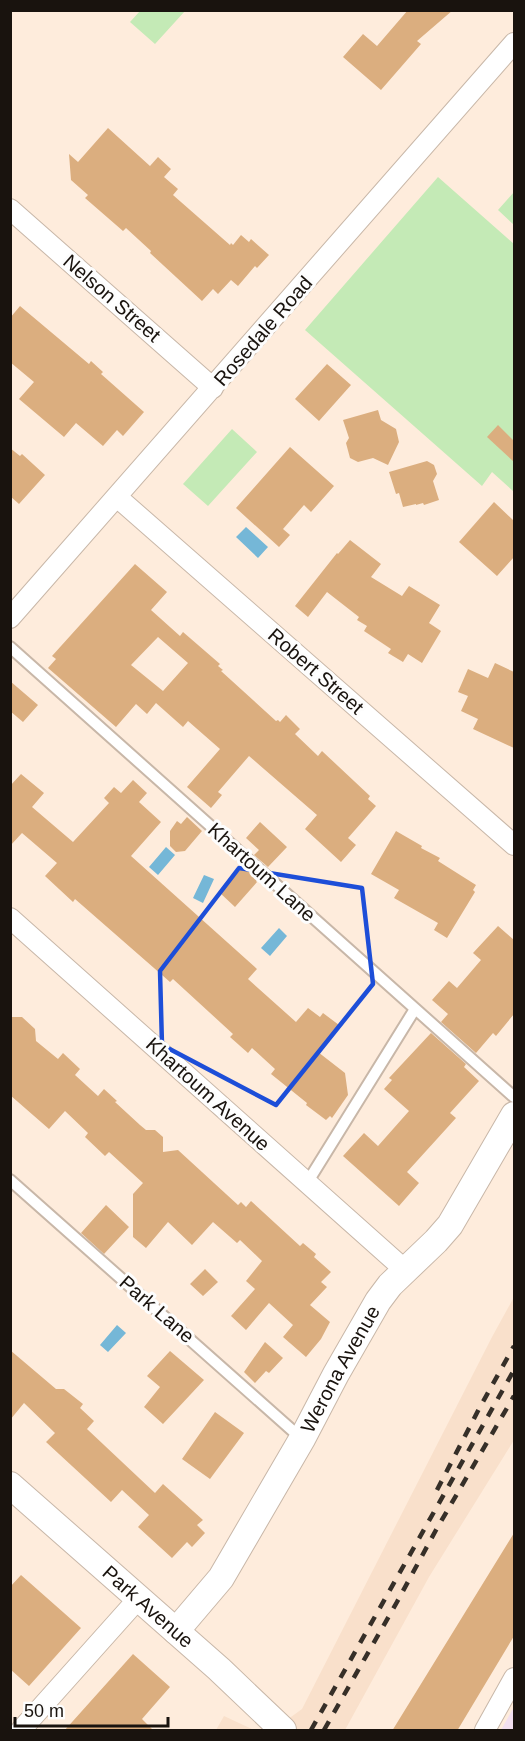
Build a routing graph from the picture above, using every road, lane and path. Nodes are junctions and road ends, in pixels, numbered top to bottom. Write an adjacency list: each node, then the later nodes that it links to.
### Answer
1 (514, 44): 3 (street, Rosedale Road)
2 (10, 209): 3 (street, Nelson Street)
3 (213, 388): 4 (street, Rosedale Road)
4 (117, 497): 5 (street, Rosedale Road); 7 (street, Robert Street)
5 (10, 618)
6 (10, 647): 9 (lane, Khartoum Lane)
7 (514, 844)
8 (10, 918): 13 (street, Khartoum Avenue)
9 (415, 1009): 10 (lane, Khartoum Lane); 13 (lane)
10 (514, 1097)
11 (514, 1115): 14 (street, Werona Avenue)
12 (10, 1180): 15 (lane, Park Lane)
13 (307, 1183): 14 (street, Khartoum Avenue)
14 (405, 1270): 15 (street, Werona Avenue)
15 (302, 1439): 18 (street, Werona Avenue)
16 (10, 1485): 17 (street, Park Avenue)
17 (138, 1599): 18 (street, Park Avenue); 21 (street)
18 (176, 1631): 20 (street, Park Avenue)
19 (514, 1678): 22 (street)
20 (276, 1724)
21 (21, 1731)
22 (485, 1731)

